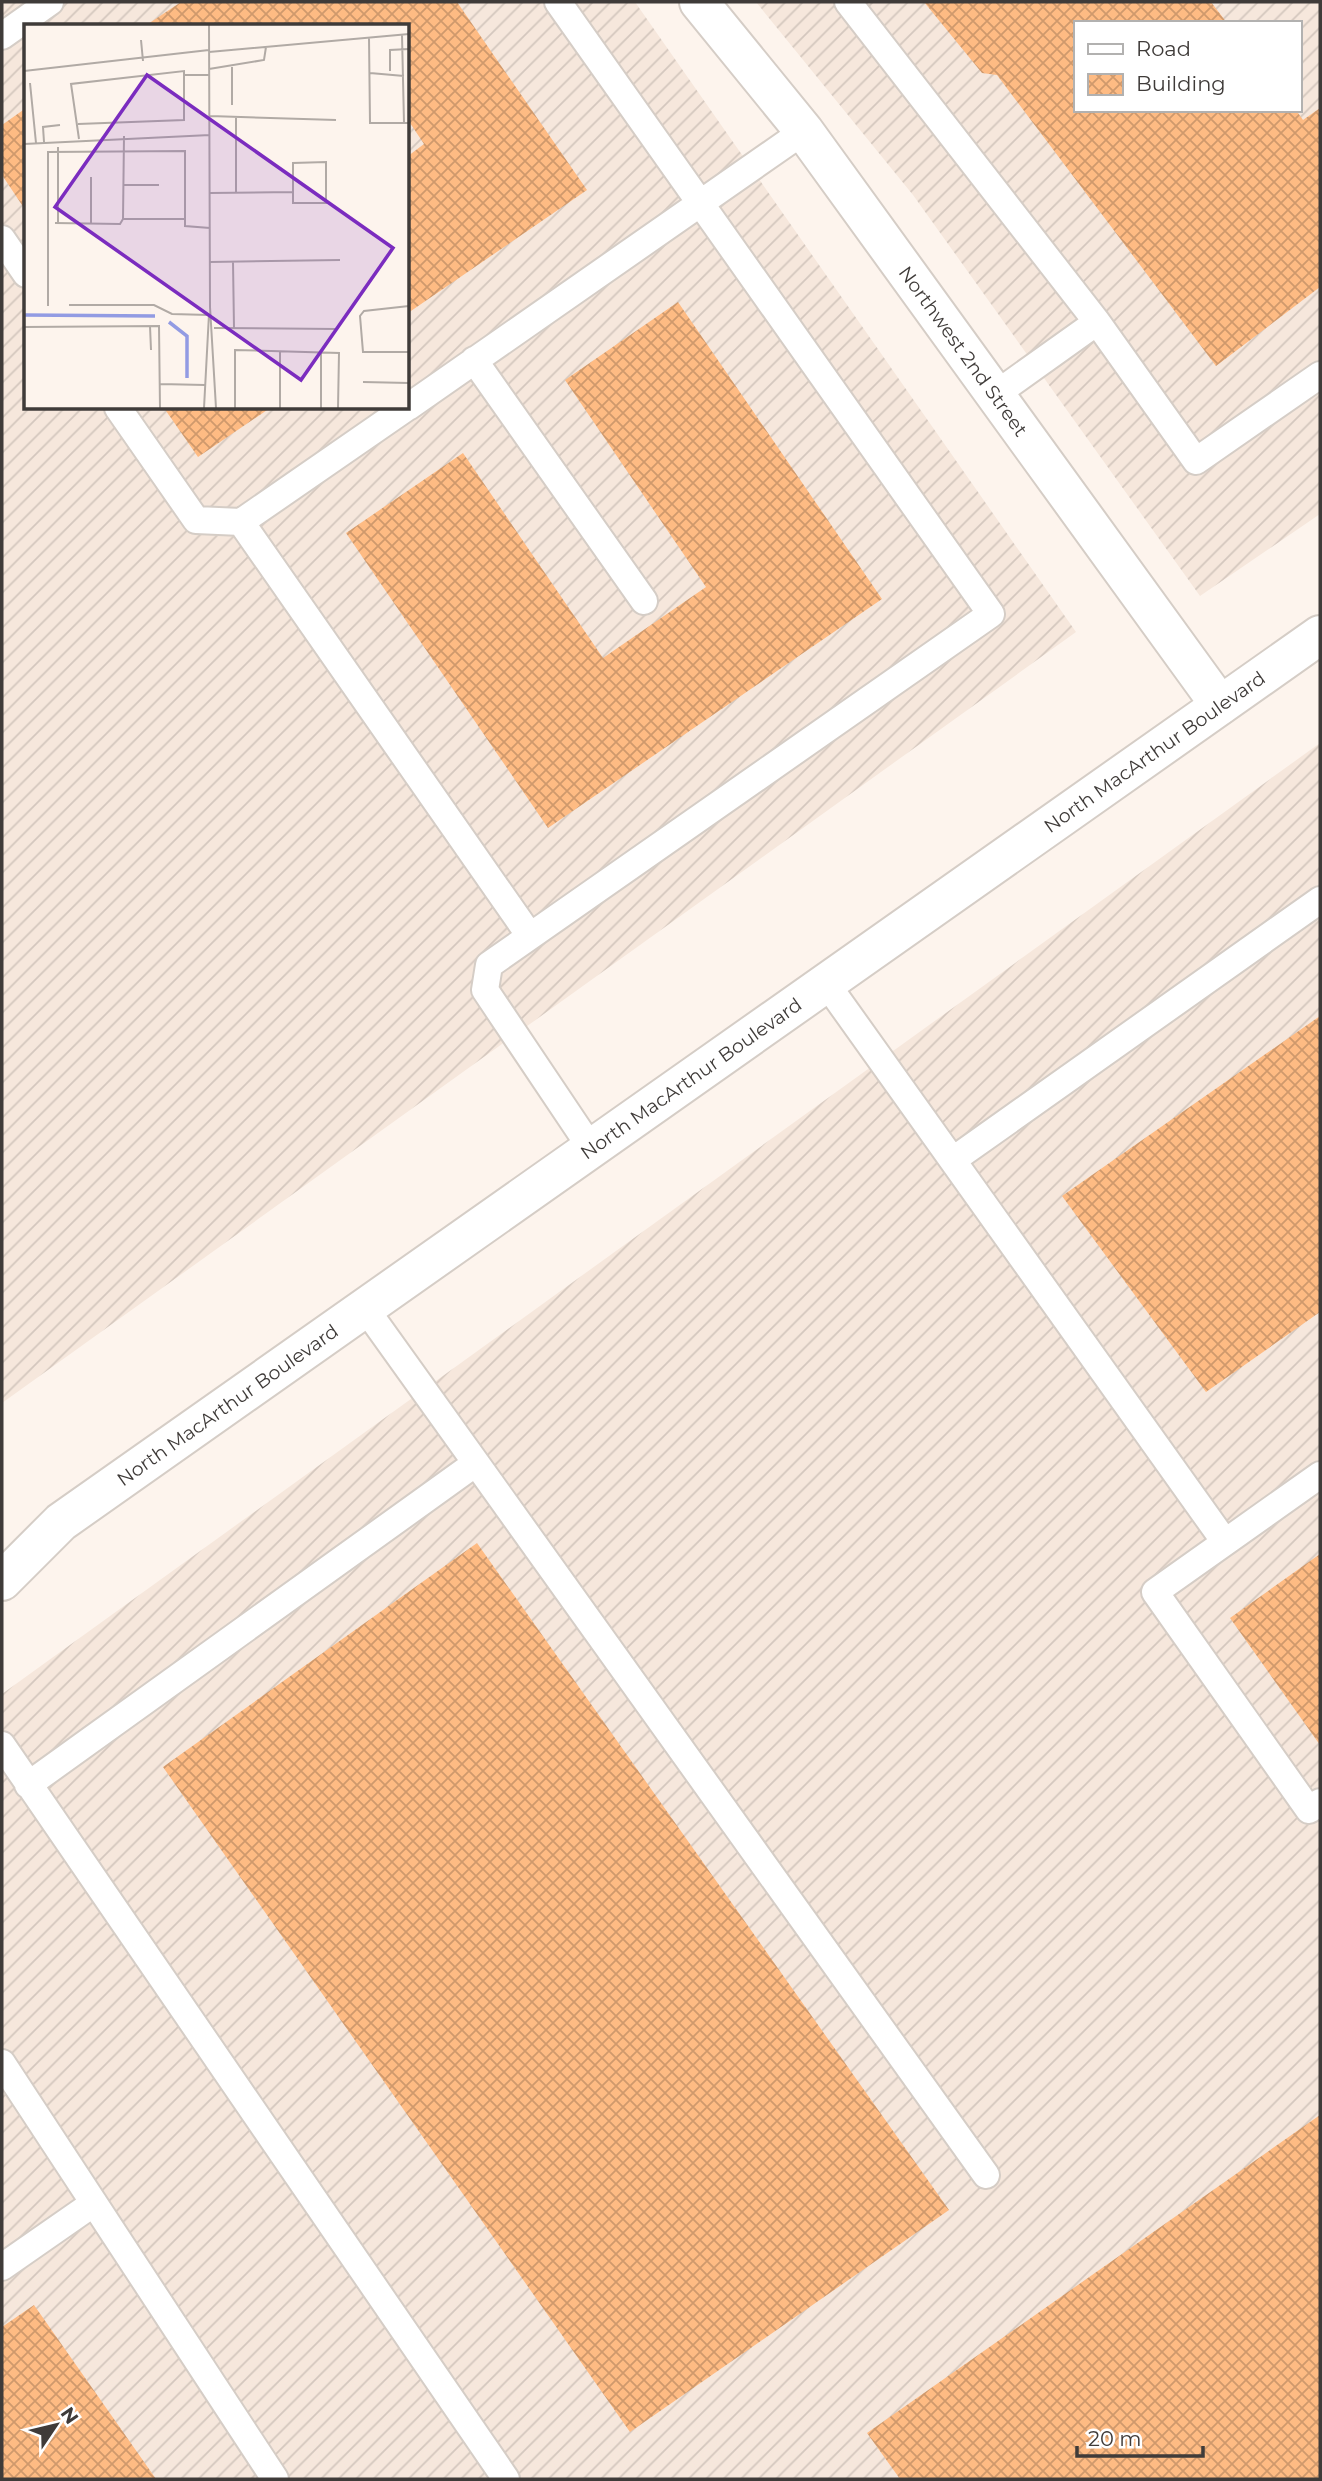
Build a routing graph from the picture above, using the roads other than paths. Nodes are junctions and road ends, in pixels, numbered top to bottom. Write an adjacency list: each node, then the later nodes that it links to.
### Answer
1 (50, 2): 5 (lane)
2 (558, 2): 7 (lane)
3 (699, 2): 6 (main road, Northwest 2nd Street)
4 (848, 2): 10 (lane)
5 (2, 36)
6 (804, 131): 7 (lane); 13 (main road, Northwest 2nd Street)
7 (700, 204): 11 (lane); 22 (lane)
8 (2, 239): 9 (lane)
9 (24, 271)
10 (1097, 322): 12 (lane); 13 (lane)
11 (474, 360): 14 (lane); 18 (lane)
12 (1320, 375)
13 (996, 394): 20 (main road, Northwest 2nd Street)
14 (410, 405)
15 (119, 410): 17 (lane)
16 (403, 410): 17 (lane)
17 (241, 522): 22 (lane)
18 (644, 601)
19 (1320, 635): 20 (main road, North MacArthur Boulevard)
20 (1220, 705): 23 (main road, North MacArthur Boulevard)
21 (1320, 900): 25 (lane)
22 (530, 936): 24 (lane)
23 (826, 983): 24 (main road, North MacArthur Boulevard); 25 (lane)
24 (592, 1149): 26 (main road, North MacArthur Boulevard)
25 (953, 1160): 30 (lane)
26 (365, 1308): 27 (lane); 29 (main road, North MacArthur Boulevard)
27 (476, 1463): 34 (lane); 37 (lane)
28 (1320, 1475): 30 (lane)
29 (61, 1522): 31 (main road); 32 (main road)
30 (1226, 1542): 35 (lane)
31 (2, 1547)
32 (2, 1581)
33 (2, 1745): 34 (lane)
34 (28, 1785): 41 (lane)
35 (1320, 1802)
36 (2, 2063): 38 (lane)
37 (986, 2175)
38 (94, 2203): 39 (lane); 40 (lane)
39 (2, 2267)
40 (275, 2479)
41 (506, 2479)

